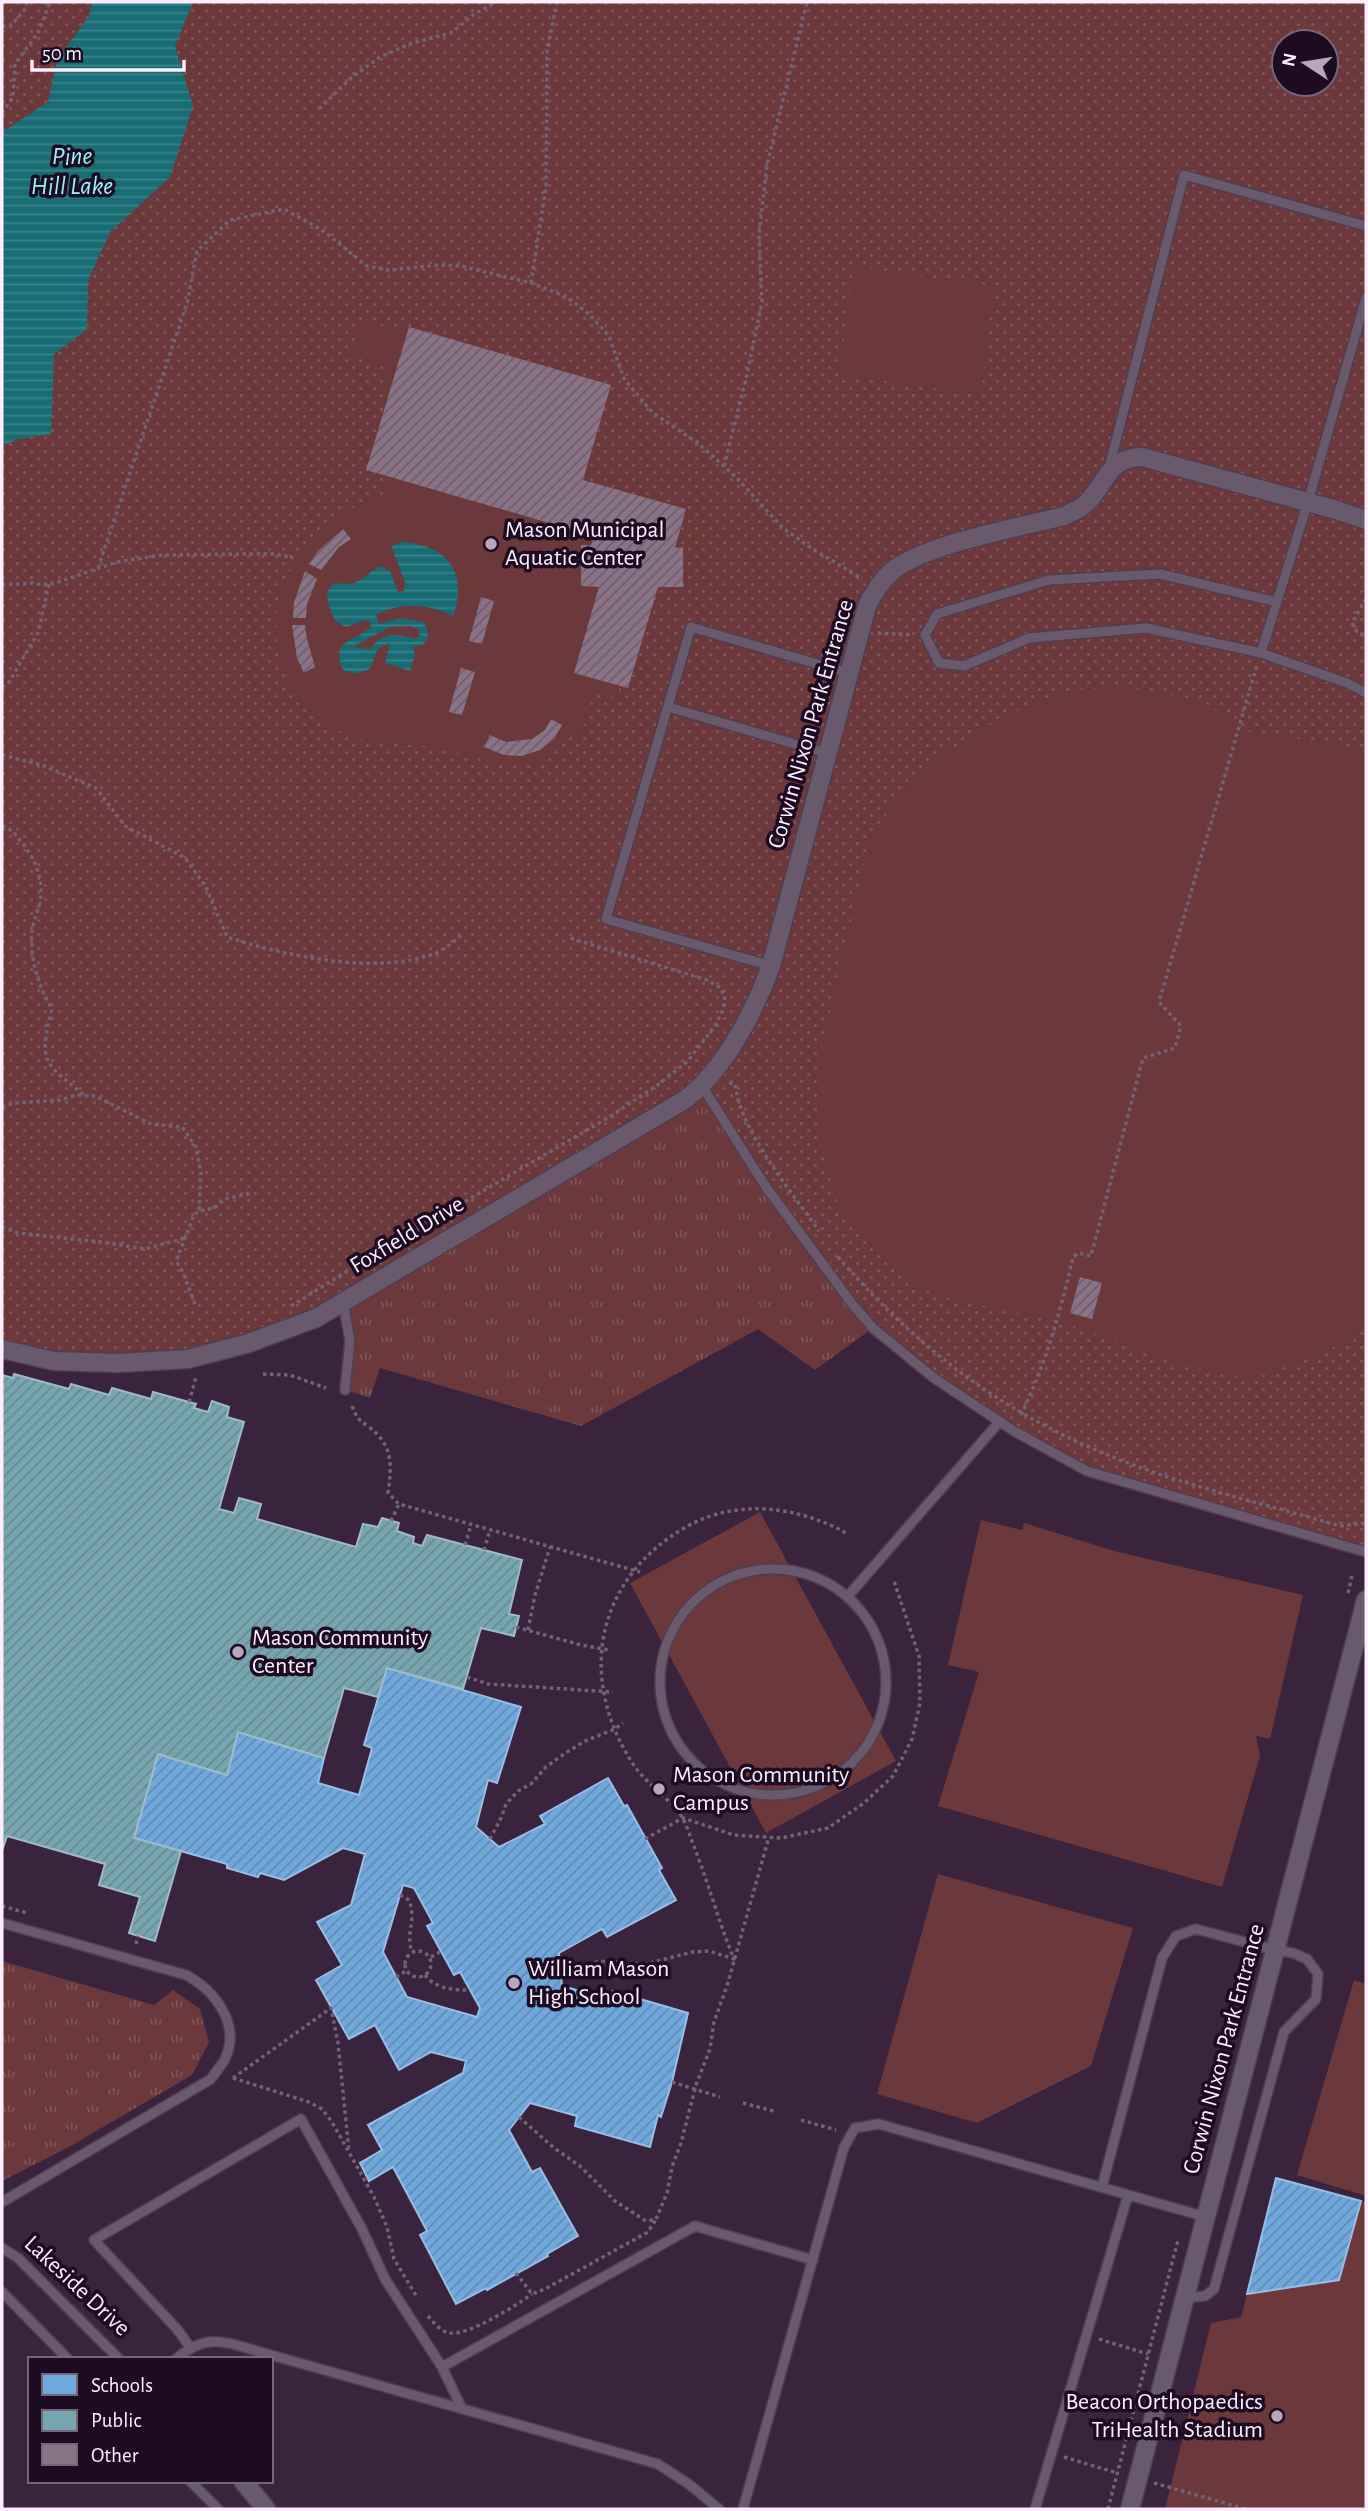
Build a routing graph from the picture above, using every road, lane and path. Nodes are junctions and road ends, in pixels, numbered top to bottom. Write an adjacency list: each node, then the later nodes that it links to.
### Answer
1 (27, 2): 6 (path)
2 (50, 2): 8 (path)
3 (496, 2): 7 (path)
4 (558, 2): 10 (path)
5 (807, 2): 12 (path)
6 (2, 26)
7 (319, 110)
8 (2, 113)
9 (1366, 226): 13 (lane)
10 (531, 283): 12 (path); 17 (path)
11 (1366, 298): 14 (lane)
12 (724, 466): 20 (path)
13 (1108, 473): 14 (street, Corwin Nixon Park Entrance); 20 (street, Corwin Nixon Park Entrance)
14 (1308, 502): 15 (street, Corwin Nixon Park Entrance); 22 (lane)
15 (1366, 520)
16 (293, 558): 17 (path)
17 (98, 568): 18 (path)
18 (50, 584): 19 (path); 28 (path)
19 (2, 585)
20 (877, 588): 23 (street, Corwin Nixon Park Entrance)
21 (1366, 599): 25 (path)
22 (1277, 602): 24 (lane); 26 (lane)
23 (859, 632): 24 (path); 27 (street, Corwin Nixon Park Entrance)
24 (925, 635): 26 (lane)
25 (1366, 637)
26 (1261, 653): 29 (lane); 58 (path)
27 (848, 673): 30 (lane); 31 (street, Corwin Nixon Park Entrance)
28 (2, 687)
29 (1366, 693)
30 (668, 707): 31 (lane); 36 (lane)
31 (826, 753): 36 (street, Corwin Nixon Park Entrance)
32 (2, 755): 34 (path)
33 (2, 826): 40 (path)
34 (463, 934)
35 (570, 938): 50 (path)
36 (771, 967): 37 (street, Corwin Nixon Park Entrance)
37 (762, 991): 39 (street, Foxfield Drive)
38 (728, 1083): 46 (path)
39 (702, 1086): 48 (street, Foxfield Drive); 60 (lane)
40 (84, 1095): 41 (path); 43 (path)
41 (2, 1107)
42 (252, 1193): 43 (path)
43 (199, 1211): 45 (path)
44 (2, 1227): 45 (path)
45 (186, 1238): 49 (path)
46 (824, 1239)
47 (830, 1248): 58 (path)
48 (343, 1301): 51 (street, Foxfield Drive); 55 (lane)
49 (195, 1304)
50 (289, 1307)
51 (2, 1349)
52 (197, 1374): 56 (path)
53 (262, 1374): 54 (path)
54 (326, 1388)
55 (345, 1390)
56 (189, 1402)
57 (352, 1406): 61 (path)
58 (1022, 1413): 59 (path); 63 (path)
59 (1018, 1420)
60 (1000, 1421): 71 (lane); 75 (lane)
61 (399, 1504): 62 (path); 64 (path)
62 (391, 1521)
63 (1366, 1522): 66 (path)
64 (471, 1525): 65 (path); 68 (path)
65 (490, 1530): 69 (path); 70 (path)
66 (1364, 1531)
67 (848, 1534): 72 (path)
68 (465, 1545)
69 (550, 1547): 72 (path); 78 (path)
70 (484, 1550)
71 (1366, 1552)
72 (632, 1570): 73 (path); 79 (path)
73 (640, 1572)
74 (894, 1581): 87 (path)
75 (848, 1596): 75 (lane)
76 (1366, 1600): 94 (street, Corwin Nixon Park Entrance)
77 (516, 1628): 78 (path)
78 (528, 1630): 79 (path)
79 (602, 1650): 80 (path); 82 (path)
80 (609, 1650)
81 (467, 1677): 82 (path)
82 (603, 1690): 83 (path); 85 (path)
83 (613, 1692)
84 (623, 1723): 85 (path)
85 (615, 1729): 86 (path); 88 (path)
86 (683, 1818): 87 (path); 89 (path); 98 (path)
87 (769, 1837): 98 (path)
88 (490, 1839)
89 (645, 1839)
90 (400, 1895): 96 (path)
91 (2, 1923): 116 (lane)
92 (138, 1936): 93 (path)
93 (136, 1944)
94 (1275, 1950): 114 (lane); 117 (street, Corwin Nixon Park Entrance); 126 (lane)
95 (441, 1951): 97 (path)
96 (412, 1952): 97 (path); 100 (path)
97 (430, 1958): 101 (path)
98 (734, 1959): 99 (path); 106 (path)
99 (561, 1970)
100 (407, 1971): 101 (path); 102 (path)
101 (425, 1975): 103 (path)
102 (396, 1977)
103 (470, 1990)
104 (233, 2078): 113 (path)
105 (672, 2082): 106 (path)
106 (695, 2090): 107 (path); 118 (path)
107 (720, 2097)
108 (743, 2103): 109 (path)
109 (777, 2112)
110 (519, 2117): 118 (path)
111 (801, 2120): 112 (path)
112 (836, 2130)
113 (350, 2157)
114 (1102, 2187): 115 (lane); 121 (lane)
115 (1128, 2195): 117 (lane); 129 (lane)
116 (2, 2202)
117 (1206, 2217): 126 (street, Corwin Nixon Park Entrance)
118 (656, 2219): 124 (path)
119 (1181, 2232): 131 (path)
120 (2, 2248): 133 (lane, Lakeside Drive)
121 (813, 2260): 135 (lane); 146 (lane)
122 (516, 2273): 124 (path)
123 (2, 2292): 132 (lane)
124 (532, 2294): 128 (path)
125 (416, 2295): 127 (path)
126 (1185, 2298): 149 (street, Corwin Nixon Park Entrance)
127 (421, 2305)
128 (428, 2316)
129 (1087, 2336): 131 (path); 137 (lane)
130 (190, 2347): 134 (lane); 135 (lane); 136 (lane)
131 (1148, 2354): 138 (path)
132 (66, 2357)
133 (117, 2357)
134 (178, 2357)
135 (442, 2367): 136 (lane)
136 (461, 2409): 145 (lane)
137 (1052, 2454): 138 (path); 147 (lane)
138 (1117, 2473): 139 (path); 148 (path)
139 (1125, 2475)
140 (1149, 2482): 150 (path)
141 (192, 2483): 143 (lane)
142 (245, 2483): 144 (street)
143 (218, 2509)
144 (266, 2509)
145 (719, 2509)
146 (743, 2509)
147 (1035, 2509)
148 (1108, 2509)
149 (1130, 2509)
150 (1245, 2509)

